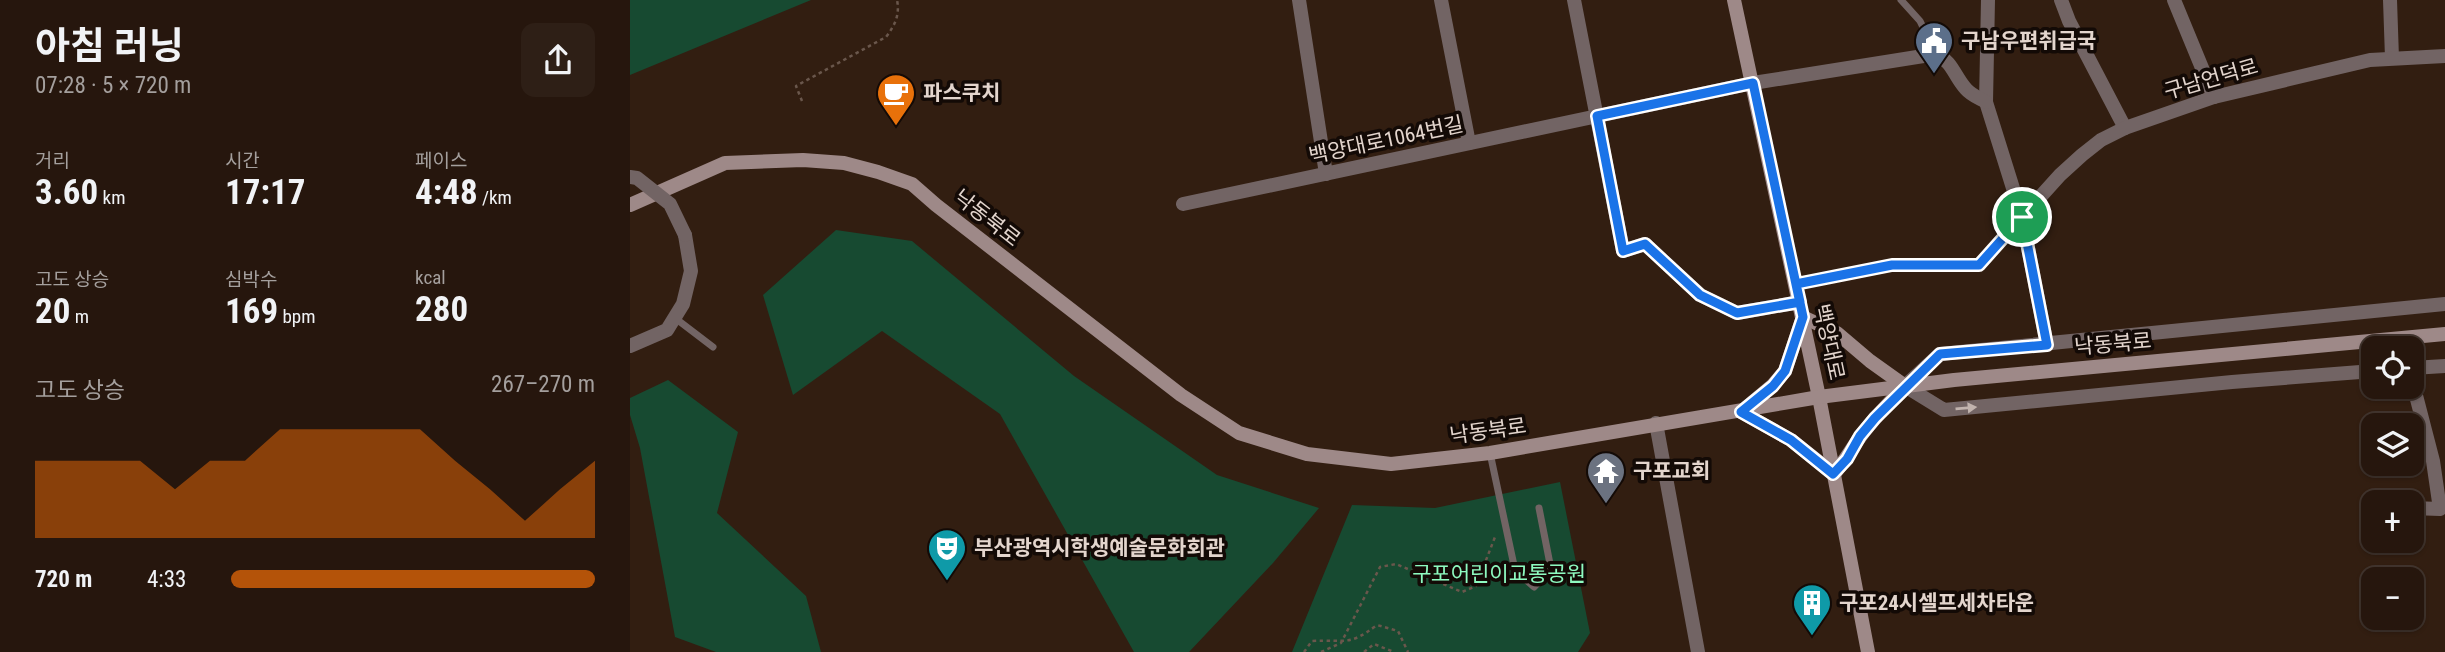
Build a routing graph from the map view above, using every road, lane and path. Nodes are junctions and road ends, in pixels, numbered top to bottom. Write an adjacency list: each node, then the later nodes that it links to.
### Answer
1 (897, 0): 16 (path)
2 (1299, 0): 21 (street)
3 (1441, 0): 20 (street)
4 (1574, 0): 18 (street)
5 (1734, 0): 14 (main road, 백양대로)
6 (1901, 0): 11 (lane)
7 (1988, 0): 17 (street)
8 (2061, 0): 19 (street)
9 (2174, 0): 15 (street)
10 (2390, 0): 13 (street)
11 (1936, 54): 14 (street, 백양대로1064번길); 17 (street)
12 (2445, 56): 13 (street, 구남언덕로)
13 (2392, 58): 15 (street, 구남언덕로)
14 (1753, 83): 18 (street, 백양대로1064번길); 26 (main road, 백양대로)
15 (2214, 97): 19 (street, 구남언덕로)
16 (802, 101)
17 (1986, 102): 25 (street)
18 (1597, 116): 20 (street, 백양대로1064번길); 28 (street)
19 (2124, 128): 25 (street, 구남언덕로)
20 (1469, 143): 21 (street, 백양대로1064번길)
21 (1326, 174): 23 (street, 백양대로1064번길)
22 (630, 177): 29 (street, bridge)
23 (1183, 204)
24 (630, 205): 42 (main road, 낙동북로)
25 (2022, 217): 26 (lane); 31 (street)
26 (1796, 284): 28 (main road, 백양대로)
27 (2445, 304): 31 (street)
28 (1801, 309): 37 (main road); 38 (main road, 백양대로); 40 (main road)
29 (675, 318): 32 (street); 33 (lane)
30 (2445, 334): 37 (main road, 낙동북로)
31 (2047, 345): 37 (street)
32 (630, 346)
33 (713, 347)
34 (2445, 366): 35 (street)
35 (2424, 367)
36 (2361, 372): 37 (street, one-way to 36)
37 (1905, 386): 38 (main road, 낙동북로); 43 (main road)
38 (1819, 397): 40 (main road, 낙동북로); 43 (main road, 백양대로)
39 (2417, 399): 46 (street)
40 (1741, 412): 41 (main road, 낙동북로); 43 (main road)
41 (1657, 424): 42 (main road, 낙동북로); 54 (street)
42 (1490, 453): 47 (lane)
43 (1833, 474): 55 (main road, 백양대로)
44 (1539, 508): 47 (lane)
45 (2424, 508): 46 (street)
46 (2442, 509)
47 (1504, 514): 48 (path)
48 (1341, 643): 49 (path); 50 (path); 53 (path)
49 (1304, 652)
50 (1321, 652)
51 (1364, 652): 52 (path)
52 (1394, 652)
53 (1408, 652)
54 (1698, 652)
55 (1868, 652)

